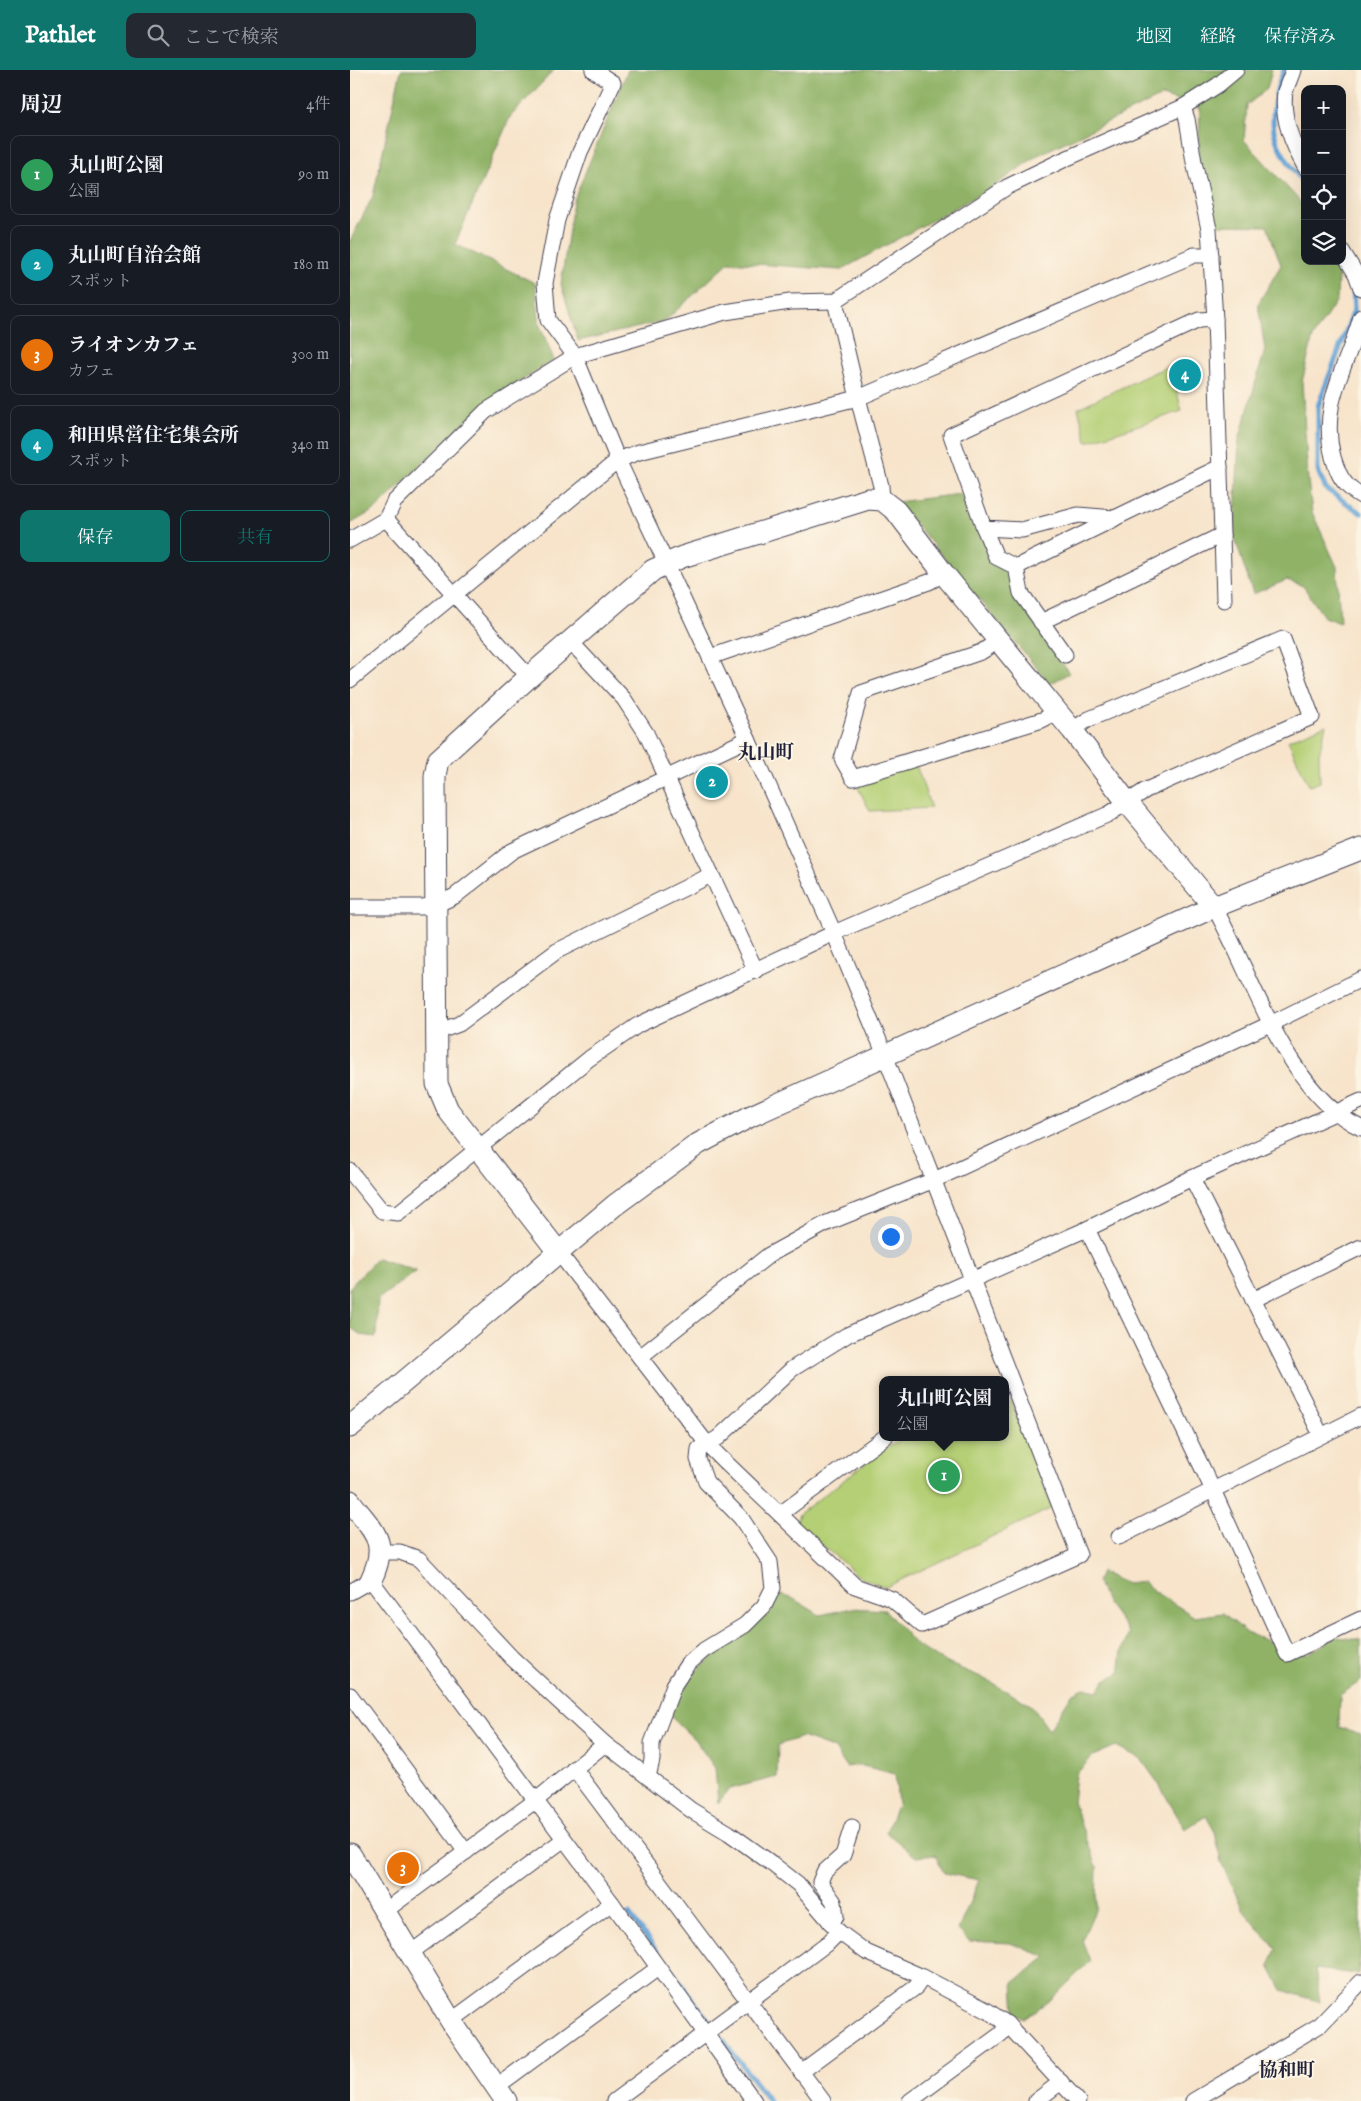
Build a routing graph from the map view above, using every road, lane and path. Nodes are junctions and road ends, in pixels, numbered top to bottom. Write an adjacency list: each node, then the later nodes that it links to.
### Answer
1 (594, 70): 12 (street)
2 (1236, 70): 4 (street)
3 (1293, 70): 5 (street)
4 (1184, 107): 6 (street); 9 (street)
5 (1301, 159)
6 (1211, 255): 11 (street); 13 (street)
7 (1346, 258): 8 (street)
8 (1361, 288)
9 (835, 301): 12 (street); 13 (street)
10 (1361, 318): 16 (street)
11 (1215, 319): 15 (street); 20 (street)
12 (575, 356): 14 (street); 19 (street)
13 (858, 398): 14 (street); 17 (street)
14 (618, 460): 23 (street); 26 (street)
15 (1220, 467): 18 (street); 21 (street)
16 (1361, 496)
17 (882, 500): 23 (street); 25 (street)
18 (1115, 518): 20 (street); 24 (street)
19 (386, 519): 22 (street); 26 (street)
20 (984, 528): 24 (street)
21 (1222, 536): 27 (street); 28 (street)
22 (350, 540)
23 (667, 564): 30 (street); 32 (street)
24 (1016, 568): 28 (street)
25 (944, 574): 29 (street); 32 (street)
26 (454, 593): 33 (street); 34 (street)
27 (1224, 600)
28 (1041, 622): 31 (street)
29 (1000, 640): 35 (street); 35 (street)
30 (571, 642): 33 (street); 38 (street)
31 (1065, 655)
32 (710, 657): 37 (street)
33 (529, 677): 42 (street)
34 (350, 680)
35 (1057, 712): 36 (street)
36 (1072, 730): 39 (street); 39 (street)
37 (748, 738): 38 (street); 45 (street)
38 (666, 776): 41 (street); 42 (street)
39 (1127, 802): 44 (street); 45 (street)
40 (1361, 849): 44 (street)
41 (711, 875): 46 (street); 49 (street)
42 (436, 905): 43 (street); 49 (street)
43 (350, 907)
44 (1214, 907): 48 (street); 50 (street)
45 (834, 933): 46 (street); 50 (street)
46 (756, 971): 54 (street)
47 (1361, 979): 48 (street)
48 (1270, 1024): 52 (street); 57 (street)
49 (437, 1032): 54 (street)
50 (885, 1055): 57 (street); 60 (street)
51 (1361, 1101): 52 (street)
52 (1336, 1113): 53 (street); 56 (street)
53 (1361, 1128)
54 (477, 1149): 55 (street); 60 (street)
55 (350, 1171)
56 (1192, 1178): 58 (street); 62 (street)
57 (934, 1180): 61 (street); 63 (street)
58 (1087, 1229): 61 (street); 71 (street)
59 (1359, 1252): 62 (street)
60 (559, 1254): 63 (street); 67 (street)
61 (971, 1280): 64 (street); 70 (street)
62 (1253, 1300): 68 (street)
63 (640, 1357): 70 (street)
64 (1005, 1376)
65 (1009, 1386): 73 (street)
66 (1361, 1416): 68 (street)
67 (350, 1427)
68 (1321, 1435): 71 (street)
69 (880, 1441): 73 (street)
70 (708, 1444): 73 (street); 82 (street)
71 (1213, 1490): 74 (street); 78 (street)
72 (350, 1501): 75 (street)
73 (780, 1514)
74 (1119, 1537)
75 (381, 1552): 76 (street); 80 (street)
76 (371, 1580): 77 (street); 83 (street)
77 (350, 1592)
78 (1361, 1619)
79 (350, 1695): 86 (street)
80 (605, 1744): 81 (street); 82 (street)
81 (574, 1768): 83 (street); 95 (street)
82 (648, 1777): 90 (street)
83 (535, 1801): 85 (street); 86 (street)
84 (852, 1827): 90 (street)
85 (563, 1840): 88 (street); 91 (street)
86 (466, 1852): 89 (street)
87 (350, 1854): 89 (street)
88 (612, 1904): 92 (street); 96 (street)
89 (385, 1912): 91 (street)
90 (835, 1927): 93 (street); 95 (street)
91 (409, 1954): 96 (street)
92 (658, 1968): 98 (street); 101 (street)
93 (922, 1977): 97 (street); 99 (street)
94 (1361, 1982): 108 (street)
95 (748, 2002): 98 (street); 99 (street)
96 (451, 2021): 101 (street)
97 (1007, 2024): 100 (street); 105 (street)
98 (705, 2032): 102 (street); 103 (street)
99 (801, 2072): 104 (street)
100 (1061, 2082): 106 (street); 107 (street)
101 (501, 2094)
102 (614, 2101)
103 (754, 2101)
104 (823, 2101)
105 (910, 2101)
106 (1036, 2101)
107 (1078, 2101)
108 (1193, 2101)

